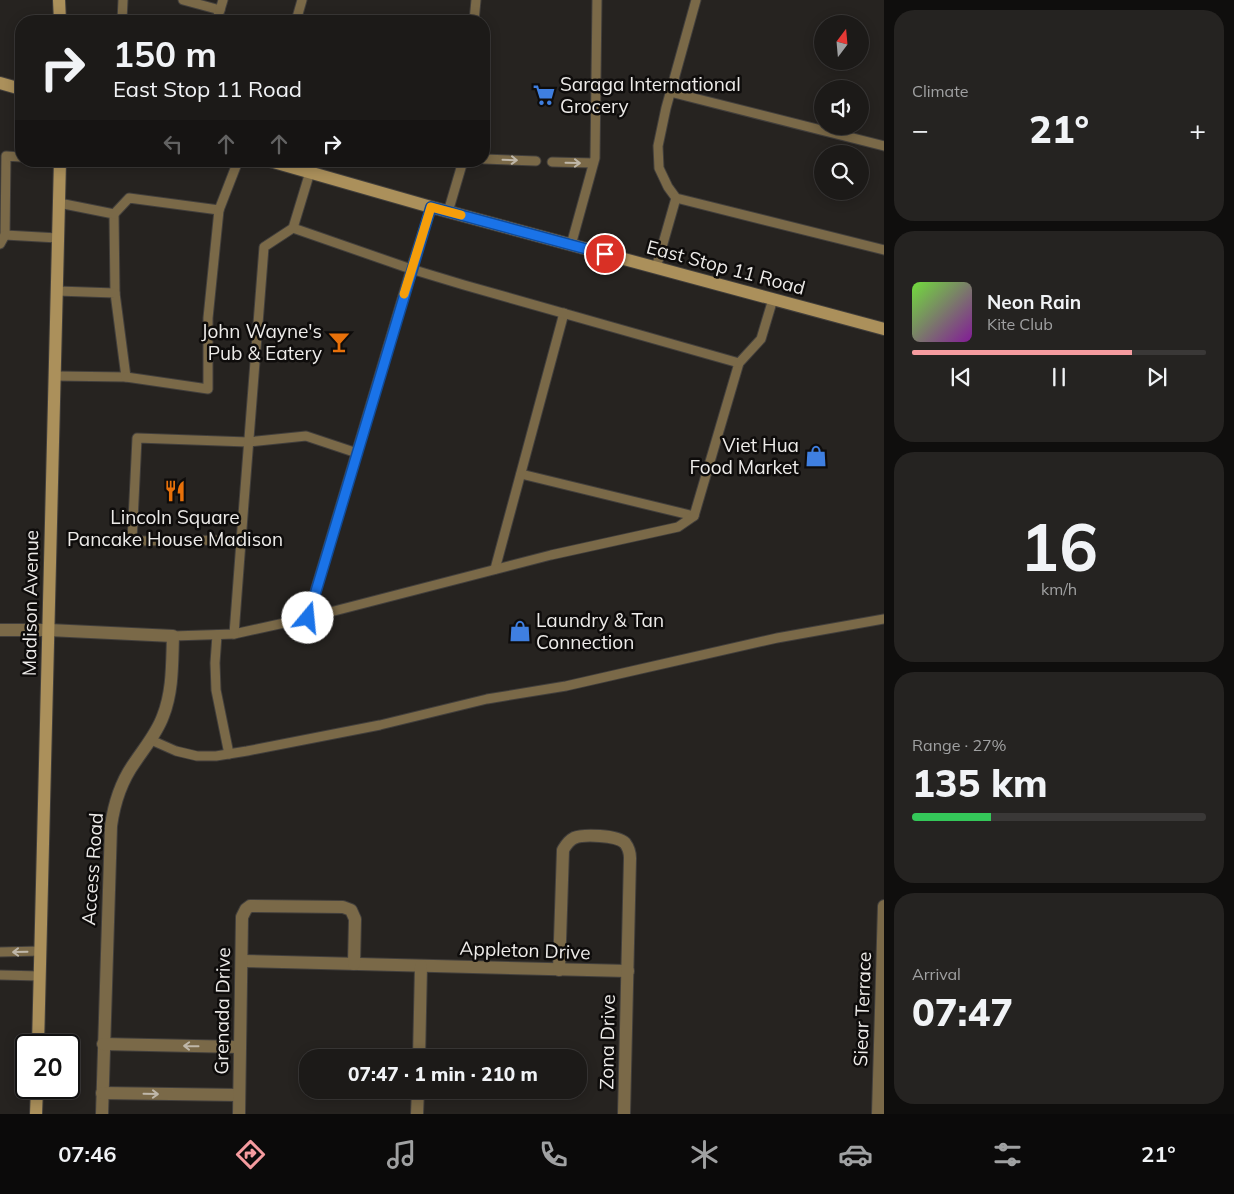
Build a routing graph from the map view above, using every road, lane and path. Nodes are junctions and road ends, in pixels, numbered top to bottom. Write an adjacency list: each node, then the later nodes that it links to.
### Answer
1 (59, 0): 10 (main road)
2 (123, 0): 11 (lane)
3 (184, 0): 9 (lane)
4 (223, 0): 9 (lane)
5 (302, 0): 13 (lane)
6 (476, 0): 14 (lane)
7 (597, 0): 23 (lane)
8 (696, 0): 17 (lane)
9 (220, 10): 12 (lane)
10 (60, 15)
11 (122, 15)
12 (218, 15)
13 (298, 15)
14 (475, 15)
15 (0, 83): 16 (main road)
16 (15, 87)
17 (670, 92): 18 (lane); 29 (lane)
18 (884, 146)
19 (3, 154): 36 (lane)
20 (490, 159): 21 (lane, one-way to 21)
21 (536, 161)
22 (552, 162): 23 (lane, one-way to 23)
23 (593, 163): 39 (lane)
24 (60, 167): 30 (main road, Madison Avenue)
25 (236, 167): 32 (lane)
26 (292, 167): 28 (main road, East Stop 11 Road)
27 (461, 167): 33 (lane)
28 (310, 172): 31 (main road, East Stop 11 Road); 35 (lane)
29 (676, 198): 40 (lane); 41 (lane)
30 (59, 203): 34 (lane); 37 (main road, Madison Avenue)
31 (431, 207): 33 (main road, East Stop 11 Road); 42 (lane)
32 (219, 210): 34 (lane); 50 (lane)
33 (448, 212): 39 (main road, East Stop 11 Road)
34 (114, 214): 44 (lane)
35 (293, 228): 42 (lane); 51 (lane)
36 (5, 235): 37 (lane); 38 (lane)
37 (58, 238): 43 (main road, Madison Avenue)
38 (0, 244)
39 (571, 245): 41 (main road, East Stop 11 Road)
40 (884, 250)
41 (656, 268): 45 (main road, East Stop 11 Road)
42 (412, 269): 46 (lane); 52 (lane)
43 (57, 291): 44 (lane); 49 (main road, Madison Avenue)
44 (115, 293): 50 (lane)
45 (773, 299): 47 (main road, East Stop 11 Road); 48 (lane)
46 (564, 313): 48 (lane); 53 (lane)
47 (884, 329)
48 (739, 363): 54 (lane)
49 (55, 376): 50 (lane); 60 (main road, Madison Avenue)
50 (126, 377)
51 (248, 442): 52 (lane); 55 (lane); 55 (lane)
52 (357, 452): 57 (lane)
53 (520, 474): 54 (lane); 56 (lane)
54 (694, 516): 56 (lane)
55 (241, 540): 61 (lane)
56 (495, 570): 57 (lane)
57 (308, 618): 61 (lane)
58 (884, 619): 65 (lane)
59 (0, 630): 60 (street)
60 (49, 630): 63 (street); 67 (main road, Madison Avenue)
61 (234, 634): 62 (lane)
62 (217, 635): 63 (lane); 65 (lane)
63 (173, 636): 64 (street, Access Road)
64 (151, 740): 65 (lane); 77 (street, Access Road)
65 (229, 754)
66 (884, 906): 89 (street, Siear Terrace)
67 (40, 951): 68 (lane, one-way to 68); 75 (main road, Madison Avenue)
68 (0, 952)
69 (242, 961): 70 (street, Appleton Drive); 70 (street, Grenada Drive); 78 (street, Grenada Drive)
70 (354, 964): 71 (street, Appleton Drive)
71 (421, 966): 72 (street, Appleton Drive); 79 (street)
72 (560, 970): 73 (street, Appleton Drive); 73 (street, Zona Drive)
73 (628, 971): 88 (street, Zona Drive)
74 (0, 974): 75 (lane)
75 (40, 976): 76 (main road, Madison Avenue)
76 (38, 1034)
77 (103, 1044): 78 (street, one-way to 77); 80 (street, Access Road)
78 (240, 1047): 81 (street, Grenada Drive)
79 (419, 1049)
80 (102, 1093): 81 (street, one-way to 81); 85 (street, Access Road)
81 (239, 1095): 86 (street, Grenada Drive)
82 (37, 1099): 84 (main road)
83 (418, 1099): 87 (street)
84 (36, 1114)
85 (102, 1114)
86 (239, 1114)
87 (417, 1114)
88 (624, 1114)
89 (878, 1114)

